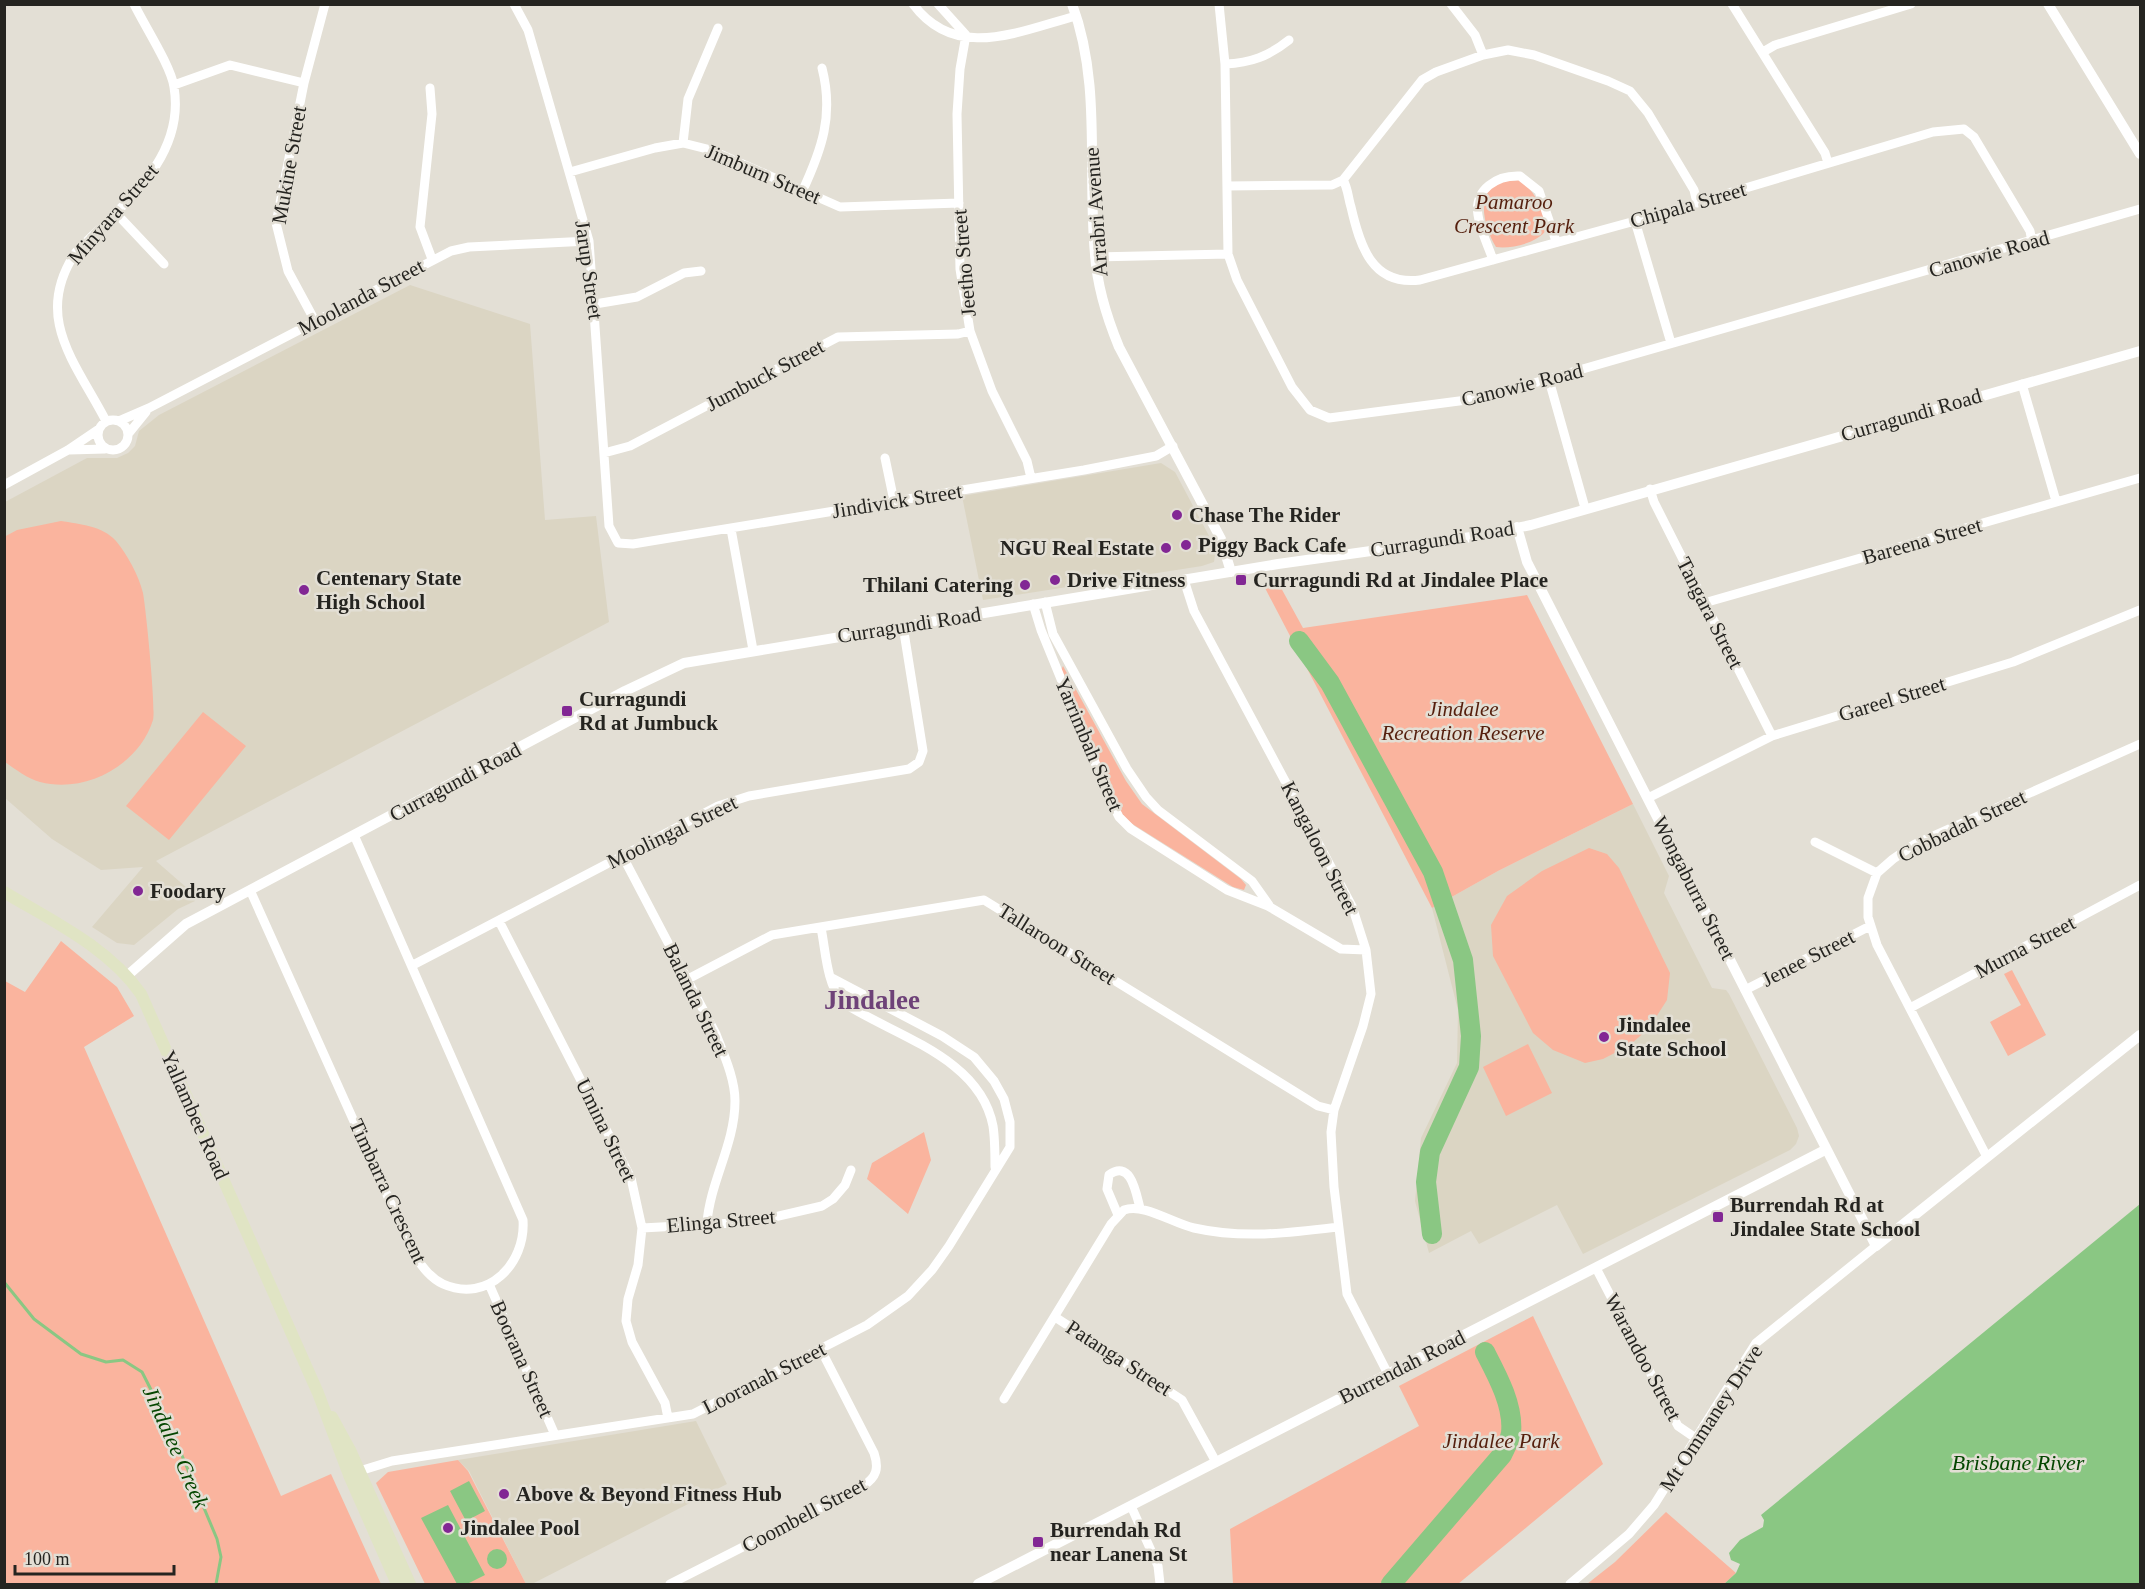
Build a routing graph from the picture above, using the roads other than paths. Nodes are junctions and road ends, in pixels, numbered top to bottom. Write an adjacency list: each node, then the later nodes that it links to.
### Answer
1 (134, 4): 23 (street, Minyara Street)
2 (325, 4): 22 (street, Mukine Street)
3 (514, 4): 28 (street, Jarup Street)
4 (913, 4): 16 (street)
5 (938, 4): 16 (street)
6 (1072, 4): 14 (street, Arrabri Avenue)
7 (1219, 4): 20 (street, Canowie Road)
8 (1451, 4): 19 (street)
9 (1732, 4): 18 (street)
10 (1872, 4): 13 (street)
11 (1911, 4): 13 (street)
12 (2048, 4): 26 (street)
13 (1875, 15): 18 (street)
14 (1076, 16): 16 (street); 41 (street, Arrabri Avenue)
15 (718, 28): 25 (street)
16 (966, 35): 32 (street, Jeetho Street)
17 (1289, 39): 20 (street)
18 (1763, 52): 27 (street)
19 (1483, 55): 29 (street); 33 (street)
20 (1225, 64): 30 (street, Canowie Road)
21 (822, 68): 31 (street)
22 (304, 83): 23 (street); 47 (street, Mukine Street)
23 (174, 85): 35 (street, Minyara Street)
24 (430, 88): 42 (street)
25 (683, 143): 28 (street, Jimburn Street); 31 (street, Jimburn Street)
26 (2140, 154)
27 (1828, 163): 33 (street, Chipala Street); 39 (street, Chipala Street)
28 (570, 172): 38 (street, Jarup Street)
29 (1343, 180): 30 (street); 43 (street, Chipala Street)
30 (1227, 186): 40 (street, Canowie Road)
31 (802, 192): 32 (street, Jimburn Street)
32 (959, 203): 48 (street, Jeetho Street)
33 (1697, 203): 36 (street, Chipala Street)
34 (2140, 209): 39 (street, Canowie Road)
35 (116, 212): 44 (street); 55 (street, Minyara Street)
36 (1635, 221): 37 (street, Chipala Street); 49 (street)
37 (1556, 241): 43 (street, Chipala Street); 43 (street)
38 (589, 242): 42 (street, Moolanda Street); 46 (street, Jarup Street)
39 (2032, 242): 49 (street, Canowie Road)
40 (1228, 254): 41 (street); 51 (street, Canowie Road)
41 (1095, 256): 57 (street, Arrabri Avenue)
42 (432, 260): 47 (street, Moolanda Street)
43 (1493, 260)
44 (164, 264)
45 (701, 271): 46 (street)
46 (595, 304): 60 (street, Jarup Street)
47 (315, 321): 53 (street, Moolanda Street)
48 (970, 331): 60 (street, Jumbuck Street); 62 (street, Jeetho Street)
49 (1671, 343): 51 (street, Canowie Road)
50 (2140, 351): 52 (street, Curragundi Road)
51 (1549, 380): 68 (street)
52 (2022, 384): 65 (street, Curragundi Road); 67 (street)
53 (149, 408): 54 (street, Moolanda Street); 56 (street, Moolanda Street)
54 (119, 421): 55 (street); 56 (street)
55 (103, 425): 58 (street); 59 (street)
56 (129, 432): 58 (street)
57 (1173, 447): 62 (street, Jindivick Street); 72 (street, Arrabri Avenue)
58 (105, 449): 59 (street)
59 (68, 450): 64 (street)
60 (604, 453): 71 (street, Jarup Street)
61 (885, 458): 66 (street)
62 (1031, 478): 66 (street, Jindivick Street)
63 (2140, 478): 67 (street, Bareena Street)
64 (4, 485)
65 (1650, 489): 68 (street, Curragundi Road); 75 (street, Tangara Street)
66 (894, 501): 70 (street, Jindivick Street)
67 (2056, 501): 75 (street, Bareena Street)
68 (1585, 508): 69 (street, Curragundi Road)
69 (1517, 528): 72 (street, Curragundi Road); 82 (street, Wongaburra Street)
70 (731, 529): 71 (street, Jindivick Street); 79 (street)
71 (618, 543)
72 (1231, 572): 73 (street, Curragundi Road)
73 (1184, 579): 74 (street, Curragundi Road); 94 (street, Kangaloon Street)
74 (1045, 602): 76 (street, Curragundi Road); 90 (street, Yarrimbah Street)
75 (1704, 603): 80 (street, Tangara Street)
76 (1033, 604): 78 (street, Curragundi Road); 90 (street, Yarrimbah Street)
77 (2140, 610): 80 (street, Gareel Street)
78 (903, 626): 79 (street, Curragundi Road); 85 (street, Moolingal Street)
79 (753, 650): 83 (street, Curragundi Road)
80 (1772, 736): 82 (street, Gareel Street)
81 (2140, 744): 86 (street, Cobbadah Street)
82 (1648, 798): 99 (street, Wongaburra Street)
83 (354, 835): 88 (street, Curragundi Road); 95 (street)
84 (1815, 842): 86 (street)
85 (622, 855): 91 (street, Moolingal Street); 98 (street, Balanda Street)
86 (1877, 873): 92 (street, Cobbadah Street)
87 (2140, 885): 100 (street, Murna Street)
88 (250, 890): 96 (street, Curragundi Road); 114 (street, Timbarra Crescent)
89 (4, 892): 96 (main road, Yallambee Road)
90 (1273, 909): 94 (street, Yarrimbah Street)
91 (499, 921): 95 (street, Moolingal Street); 111 (street, Umina Street)
92 (1870, 926): 99 (street, Jenee Street); 100 (street, Cobbadah Street)
93 (821, 927): 97 (street); 98 (street, Tallaroon Street); 102 (street, Tallaroon Street)
94 (1366, 950): 102 (street, Kangaloon Street)
95 (413, 965): 114 (street)
96 (128, 975): 123 (main road, Yallambee Road)
97 (830, 977): 105 (street); 105 (street, Looranah Street)
98 (688, 979): 109 (street, Balanda Street)
99 (1745, 990): 103 (street, Wongaburra Street)
100 (1910, 1008): 104 (street, Cobbadah Street)
101 (2140, 1035): 104 (street, Mt Ommaney Drive)
102 (1334, 1110): 110 (street, Kangaloon Street)
103 (1826, 1150): 112 (street, Wongaburra Street); 113 (street, Burrendah Road)
104 (1987, 1157): 112 (street, Mt Ommaney Drive)
105 (995, 1167): 116 (street, Looranah Street)
106 (851, 1170): 109 (street, Elinga Street)
107 (1140, 1208): 108 (street); 108 (street); 110 (street)
108 (1118, 1215): 115 (street)
109 (707, 1223): 111 (street, Elinga Street)
110 (1338, 1227): 117 (street, Kangaloon Street)
111 (642, 1228): 119 (street, Umina Street)
112 (1876, 1246): 121 (street, Mt Ommaney Drive)
113 (1596, 1268): 117 (street, Burrendah Road); 121 (street, Warandoo Street)
114 (489, 1284): 120 (street, Boorana Street)
115 (1055, 1317): 118 (street); 122 (street, Patanga Street)
116 (820, 1348): 119 (street, Looranah Street); 127 (street, Coombell Street)
117 (1388, 1374): 122 (street, Burrendah Road)
118 (1004, 1399)
119 (668, 1418): 120 (street, Looranah Street)
120 (555, 1435): 123 (street, Looranah Street)
121 (1696, 1439): 130 (street, Mt Ommaney Drive)
122 (1216, 1462): 124 (street, Burrendah Road)
123 (354, 1473): 125 (main road, Yallambee Road); 126 (main road, Yallambee Road)
124 (1131, 1506): 128 (street, Burrendah Road); 129 (street)
125 (398, 1584)
126 (410, 1584)
127 (670, 1584)
128 (978, 1584)
129 (1160, 1584)
130 (1570, 1584)

